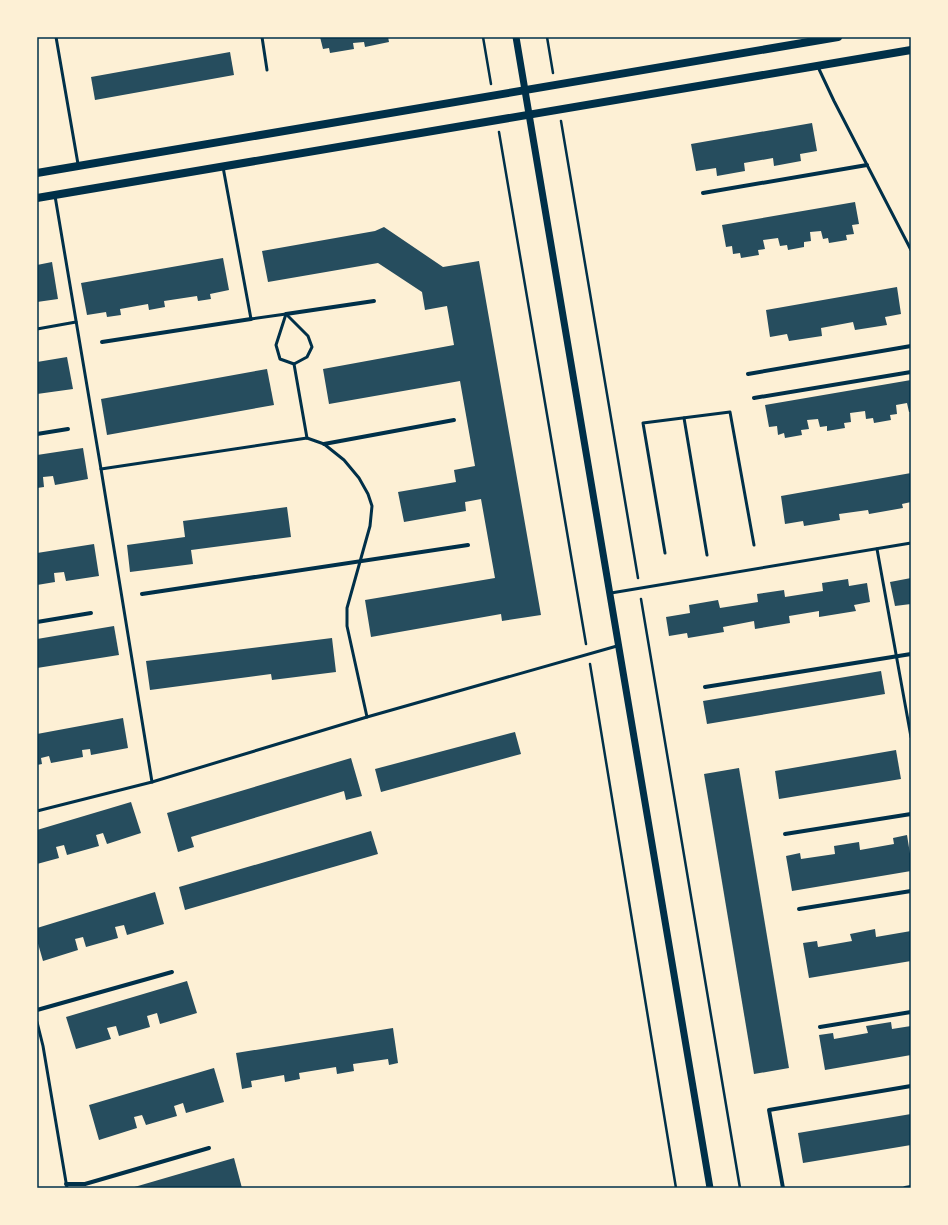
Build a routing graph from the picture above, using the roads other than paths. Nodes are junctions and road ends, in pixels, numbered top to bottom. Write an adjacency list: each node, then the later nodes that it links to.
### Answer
1 (56, 37): 12 (lane)
2 (262, 37): 8 (lane)
3 (516, 37): 9 (street)
4 (838, 37): 5 (main road)
5 (810, 39): 9 (main road)
6 (911, 50): 7 (main road)
7 (817, 66): 10 (main road); 11 (lane)
8 (267, 70)
9 (526, 90): 10 (street); 12 (main road)
10 (530, 115): 13 (main road); 44 (street)
11 (867, 165): 15 (street); 18 (lane)
12 (78, 166): 14 (main road)
13 (223, 167): 16 (main road); 21 (lane)
14 (37, 173)
15 (703, 193)
16 (55, 195): 17 (main road); 22 (lane)
17 (37, 198)
18 (911, 250)
19 (374, 301): 20 (street)
20 (286, 314): 21 (lane); 26 (lane); 26 (lane)
21 (250, 319): 24 (street)
22 (76, 322): 23 (lane); 36 (lane)
23 (37, 329)
24 (102, 342)
25 (911, 346): 28 (street)
26 (294, 364): 34 (lane)
27 (911, 372): 29 (street)
28 (748, 374)
29 (754, 398)
30 (684, 418): 39 (lane); 41 (lane); 42 (lane)
31 (454, 420): 35 (street)
32 (68, 429): 33 (street)
33 (37, 434)
34 (307, 438): 35 (lane); 36 (lane)
35 (324, 444): 43 (lane)
36 (102, 469): 54 (lane)
37 (911, 543): 40 (lane)
38 (468, 545): 43 (street)
39 (754, 545)
40 (877, 549): 44 (lane); 50 (lane)
41 (665, 553)
42 (707, 555)
43 (360, 562): 45 (street); 52 (lane)
44 (610, 593): 48 (street)
45 (142, 594)
46 (91, 613): 47 (street)
47 (37, 622)
48 (619, 646): 52 (lane); 69 (street)
49 (911, 654): 50 (street)
50 (896, 656): 51 (street); 53 (lane)
51 (705, 687)
52 (367, 717): 54 (lane)
53 (911, 737)
54 (152, 782): 55 (lane)
55 (37, 811)
56 (911, 814): 57 (street)
57 (786, 834)
58 (911, 891): 59 (street)
59 (799, 909)
60 (172, 972): 61 (street)
61 (37, 1010)
62 (911, 1012): 64 (street)
63 (37, 1022): 67 (lane)
64 (820, 1027)
65 (911, 1086): 70 (street)
66 (209, 1148): 67 (street)
67 (67, 1186)
68 (911, 1187): 71 (street)
69 (710, 1188)
70 (783, 1188)
71 (904, 1188)

